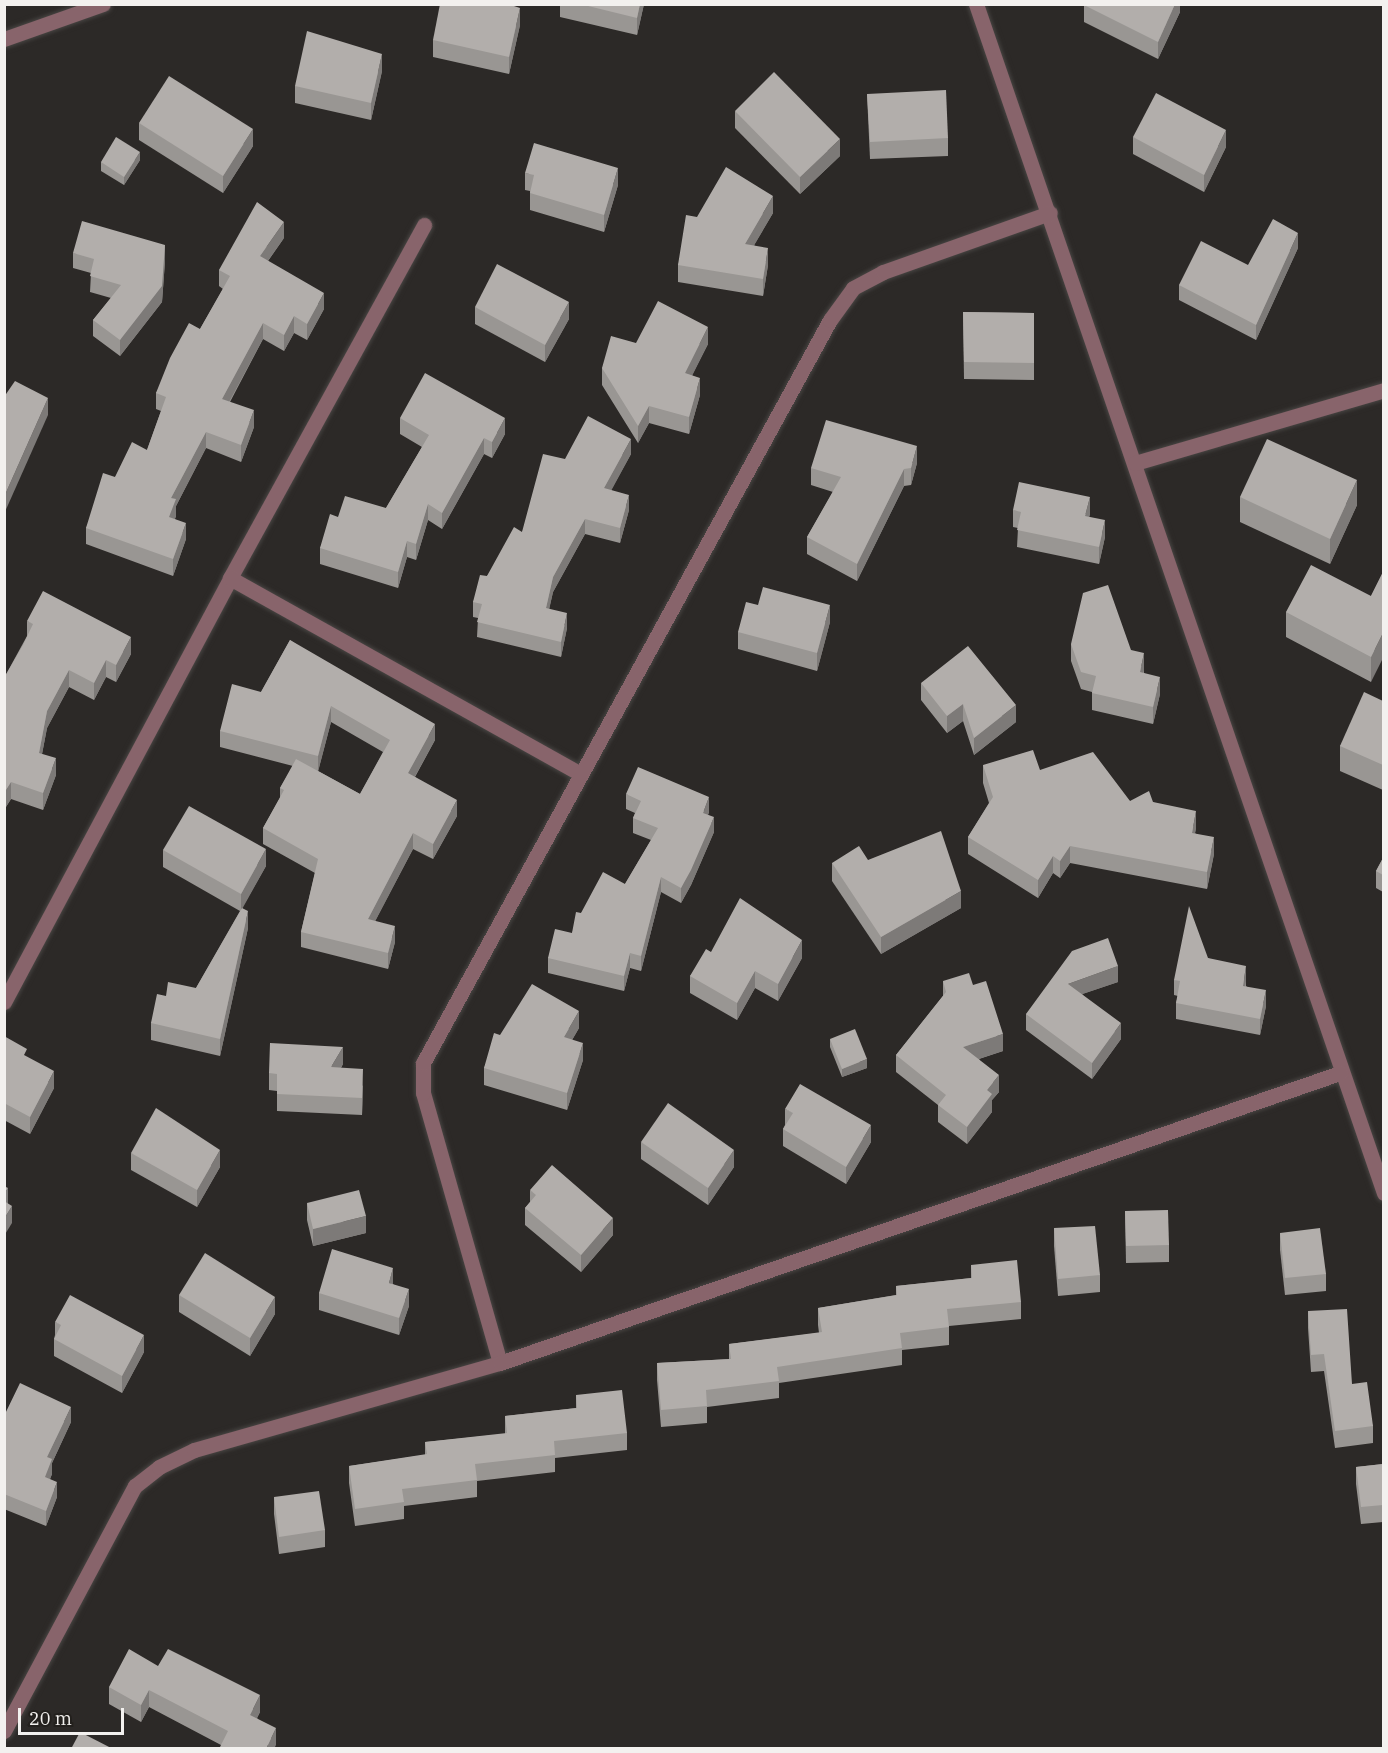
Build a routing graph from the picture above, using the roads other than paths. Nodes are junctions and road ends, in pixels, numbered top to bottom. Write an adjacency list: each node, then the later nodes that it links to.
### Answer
1 (103, 4): 3 (street)
2 (976, 4): 4 (street)
3 (4, 39)
4 (1050, 213): 7 (street); 9 (street)
5 (424, 225): 8 (street)
6 (1383, 390): 7 (street)
7 (1135, 463): 11 (street)
8 (230, 578): 9 (street); 10 (street)
9 (581, 774): 13 (street)
10 (4, 1002)
11 (1340, 1073): 12 (street); 13 (street)
12 (1383, 1193)
13 (500, 1363): 14 (street)
14 (4, 1731)

